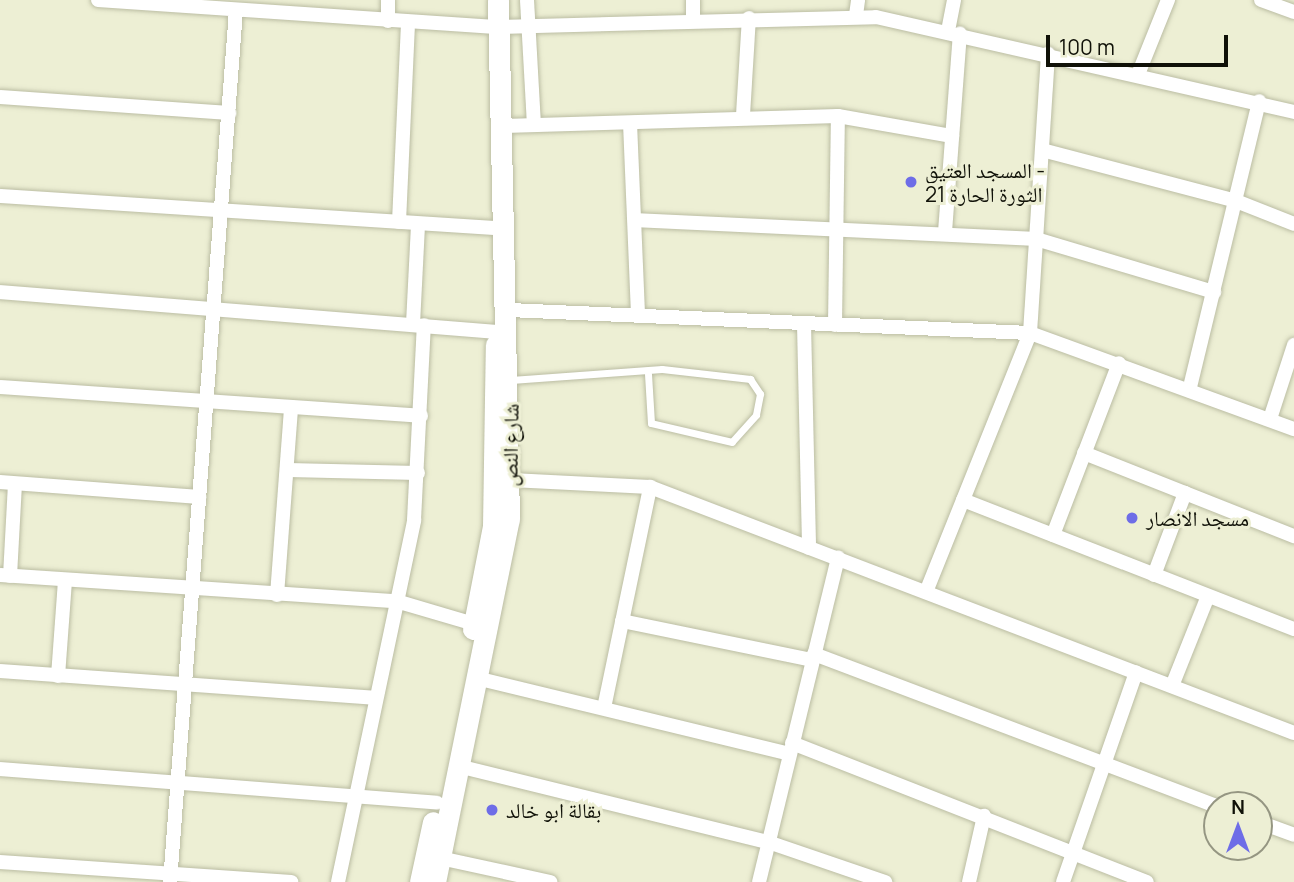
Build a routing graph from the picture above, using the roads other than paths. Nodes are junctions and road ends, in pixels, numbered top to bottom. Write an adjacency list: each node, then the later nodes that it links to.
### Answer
1 (98, 0): 11 (street)
2 (388, 0): 15 (street)
3 (484, 0): 18 (main road, شارع النص)
4 (498, 0): 18 (main road, شارع النص)
5 (527, 0): 17 (street)
6 (693, 0): 14 (street)
7 (954, 0): 19 (street)
8 (1167, 0): 21 (street)
9 (1261, 0): 12 (street)
10 (857, 7): 13 (street); 19 (street)
11 (236, 11): 15 (street); 25 (street)
12 (1294, 12)
13 (749, 18): 14 (street); 26 (street)
14 (693, 20): 17 (street)
15 (388, 21): 16 (street)
16 (408, 22): 18 (street); 37 (street)
17 (528, 25): 18 (street); 29 (street)
18 (492, 27): 30 (main road, شارع النص); 40 (main road, شارع النص)
19 (954, 33): 20 (street); 31 (street)
20 (1048, 54): 21 (street); 32 (street)
21 (1139, 72): 23 (street)
22 (0, 97): 25 (street)
23 (1259, 100): 24 (street); 34 (street)
24 (1294, 111)
25 (229, 113): 35 (street)
26 (743, 115): 27 (street); 28 (street)
27 (838, 117): 31 (street); 41 (street)
28 (630, 123): 29 (street); 36 (street)
29 (534, 125): 30 (street)
30 (504, 126): 47 (main road, شارع النص)
31 (952, 136): 42 (street)
32 (1042, 150): 34 (street); 43 (street)
33 (0, 196): 35 (street)
34 (1236, 201): 39 (street); 45 (street)
35 (222, 209): 37 (street); 46 (street)
36 (635, 220): 41 (street); 48 (street)
37 (399, 222): 38 (street)
38 (418, 224): 40 (street); 49 (street)
39 (1294, 224)
40 (495, 228): 52 (main road, شارع النص)
41 (837, 230): 42 (street); 51 (street)
42 (945, 232): 43 (street)
43 (1036, 239): 45 (street); 53 (street)
44 (0, 292): 46 (street)
45 (1214, 292): 59 (street)
46 (214, 308): 49 (street); 60 (street)
47 (509, 310): 48 (street); 57 (main road, شارع النص)
48 (638, 313): 50 (street)
49 (418, 324): 52 (street); 62 (street)
50 (804, 324): 51 (street); 77 (street)
51 (835, 325): 53 (street)
52 (496, 331): 88 (main road, شارع النص)
53 (1030, 332): 55 (street); 74 (street)
54 (1294, 345): 63 (street)
55 (1119, 363): 59 (street); 65 (street)
56 (648, 374): 56 (lane); 57 (lane)
57 (511, 380): 68 (main road, شارع النص)
58 (0, 387): 60 (street)
59 (1190, 387): 63 (street)
60 (207, 403): 61 (street); 73 (street)
61 (291, 410): 62 (street); 66 (street)
62 (421, 416): 67 (street)
63 (1270, 419): 64 (street)
64 (1294, 429)
65 (1084, 453): 72 (street); 75 (street)
66 (288, 470): 67 (street); 84 (street)
67 (418, 472): 86 (street)
68 (511, 480): 71 (street); 94 (main road, شارع النص)
69 (0, 482): 70 (street)
70 (15, 484): 73 (street); 80 (street)
71 (650, 487): 77 (street); 87 (street)
72 (1185, 493): 76 (street); 79 (street)
73 (199, 497): 82 (street)
74 (963, 500): 75 (street); 83 (street)
75 (1053, 535): 79 (street)
76 (1294, 536)
77 (809, 548): 78 (street)
78 (838, 557): 83 (street); 90 (street)
79 (1154, 575): 85 (street)
80 (5, 576): 81 (street)
81 (65, 581): 82 (street); 93 (street)
82 (192, 590): 84 (street); 95 (street)
83 (926, 592): 92 (street)
84 (276, 595): 86 (street)
85 (1208, 596): 89 (street); 96 (street)
86 (396, 601): 88 (street); 97 (street)
87 (622, 621): 90 (street); 98 (street)
88 (474, 624): 107 (main road, شارع النص)
89 (1294, 629)
90 (813, 657): 100 (street); 101 (street)
91 (0, 671): 93 (street)
92 (1136, 672): 96 (street); 101 (street)
93 (58, 676): 95 (street)
94 (476, 678): 98 (street); 102 (main road, شارع النص)
95 (185, 685): 97 (street); 104 (street)
96 (1172, 686): 99 (street)
97 (374, 698): 105 (street)
98 (604, 708): 100 (street)
99 (1294, 733)
100 (791, 749): 108 (street); 111 (street)
101 (1102, 762): 106 (street); 112 (street)
102 (458, 766): 111 (street); 113 (main road, شارع النص)
103 (0, 769): 104 (street)
104 (178, 782): 105 (street); 115 (street)
105 (355, 795): 107 (street); 117 (street)
106 (1203, 801)
107 (437, 803): 118 (main road, شارع النص)
108 (984, 816): 112 (street); 123 (street)
109 (1273, 827): 110 (street)
110 (1294, 835)
111 (768, 842): 121 (street); 122 (street)
112 (1069, 851): 124 (street); 125 (street)
113 (440, 858): 119 (main road, شارع النص); 120 (street)
114 (0, 862): 115 (street)
115 (170, 878): 116 (street)
116 (291, 882)
117 (338, 882)
118 (420, 882)
119 (435, 882)
120 (550, 882)
121 (759, 882)
122 (885, 882)
123 (969, 882)
124 (1063, 882)
125 (1147, 882)

